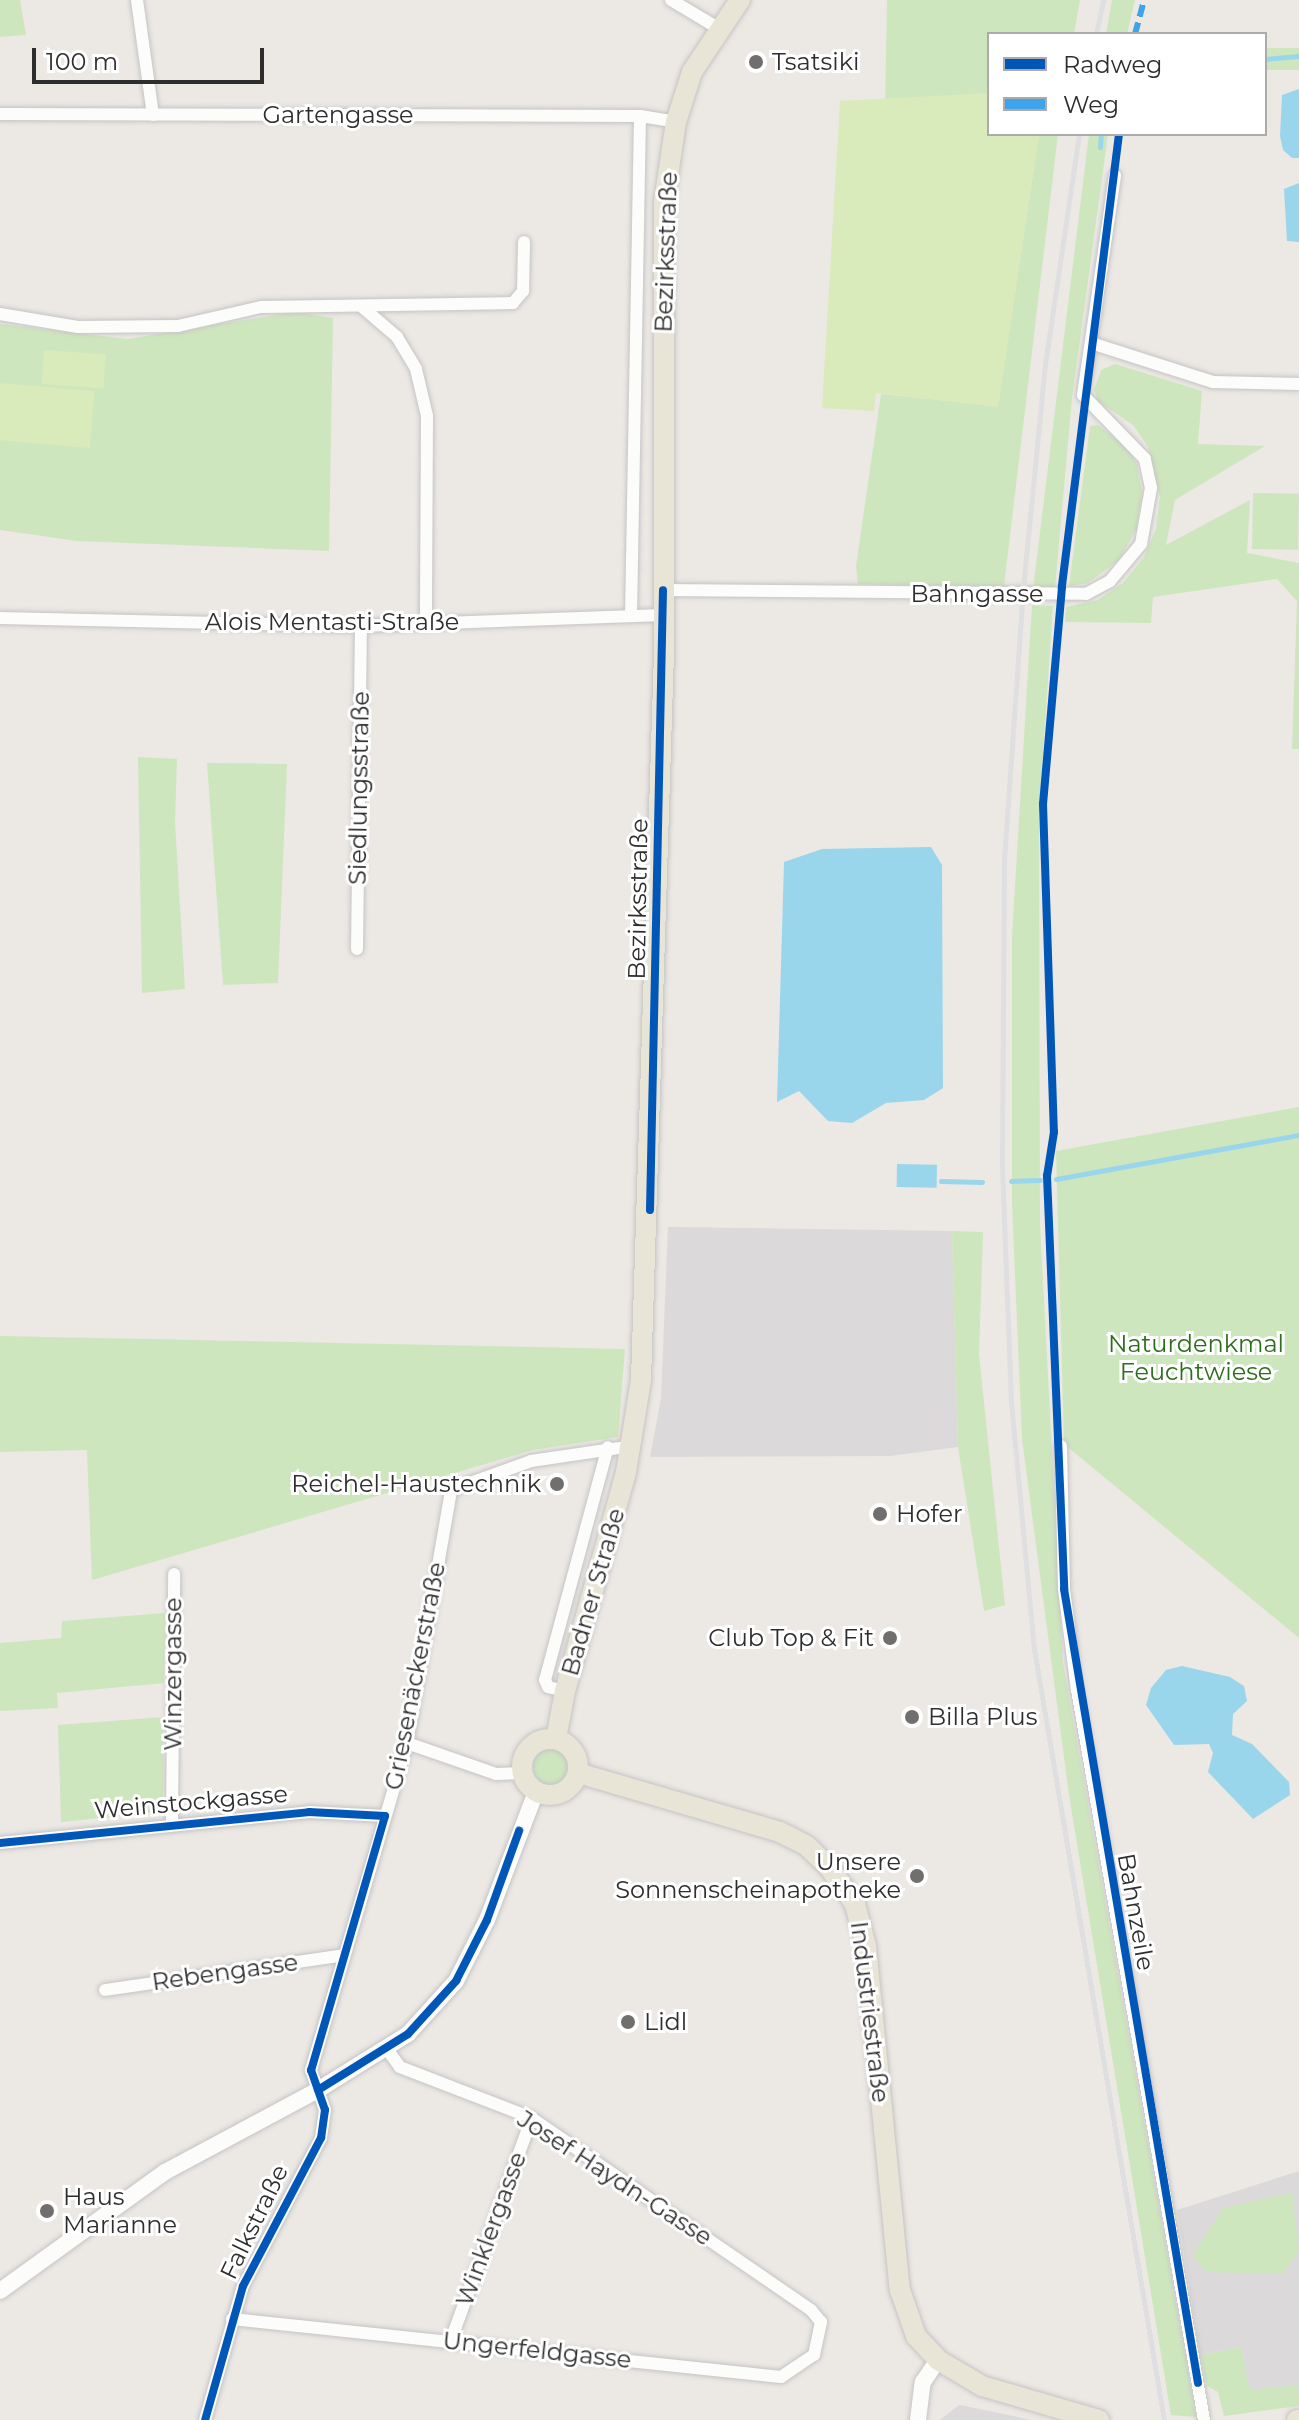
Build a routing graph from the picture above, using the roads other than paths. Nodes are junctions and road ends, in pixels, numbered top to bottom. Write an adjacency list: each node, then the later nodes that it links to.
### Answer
1 (137, 0): 6 (street)
2 (671, 0): 4 (street)
3 (740, 0): 4 (main road)
4 (718, 28): 8 (main road, Bezirksstraße)
5 (0, 114): 6 (street, Gartengasse)
6 (153, 115): 7 (street, Gartengasse)
7 (640, 116): 8 (street, Gartengasse); 17 (street)
8 (676, 122): 15 (main road, Bezirksstraße)
9 (1115, 175): 13 (street)
10 (524, 242): 11 (street)
11 (361, 306): 12 (street); 19 (street)
12 (0, 314)
13 (1091, 343): 14 (street); 15 (street, Bahngasse)
14 (1299, 384)
15 (663, 590): 16 (main road, Bezirksstraße)
16 (663, 615): 17 (street, Alois Mentasti-Straße); 22 (main road, Bezirksstraße)
17 (631, 616): 19 (street, Alois Mentasti-Straße)
18 (0, 618): 20 (street, Alois Mentasti-Straße)
19 (426, 624): 20 (street, Alois Mentasti-Straße)
20 (361, 626): 21 (street, Siedlungsstraße)
21 (357, 949)
22 (632, 1446): 24 (street); 26 (main road, Badner Straße)
23 (1061, 1446): 45 (street, Bahnzeile)
24 (608, 1447): 26 (street); 28 (street, Griesenäckerstraße)
25 (174, 1574): 33 (street, Winzergasse)
26 (565, 1691): 27 (main road, Badner Straße)
27 (556, 1739): 29 (main road); 30 (main road)
28 (407, 1743): 29 (street); 32 (street, Griesenäckerstraße)
29 (522, 1773): 31 (main road)
30 (578, 1773): 31 (main road); 44 (main road, Industriestraße)
31 (536, 1792): 37 (street)
32 (385, 1816): 33 (street, Weinstockgasse); 35 (street, Griesenäckerstraße)
33 (172, 1823): 34 (street, Weinstockgasse)
34 (0, 1843)
35 (344, 1955): 36 (street, Rebengasse); 38 (street, Griesenäckerstraße)
36 (105, 1990)
37 (387, 2049): 38 (street); 39 (street, Josef Haydn-Gasse)
38 (318, 2090): 40 (street); 41 (street, Falkstraße)
39 (532, 2118): 42 (street, Josef Haydn-Gasse); 43 (street, Winklergasse)
40 (0, 2291)
41 (232, 2319): 43 (street, Ungerfeldgasse); 46 (street, Falkstraße)
42 (821, 2336): 43 (street, Ungerfeldgasse)
43 (451, 2340)
44 (938, 2360): 47 (street); 48 (main road)
45 (1204, 2417)
46 (205, 2420)
47 (918, 2420)
48 (1099, 2420)

